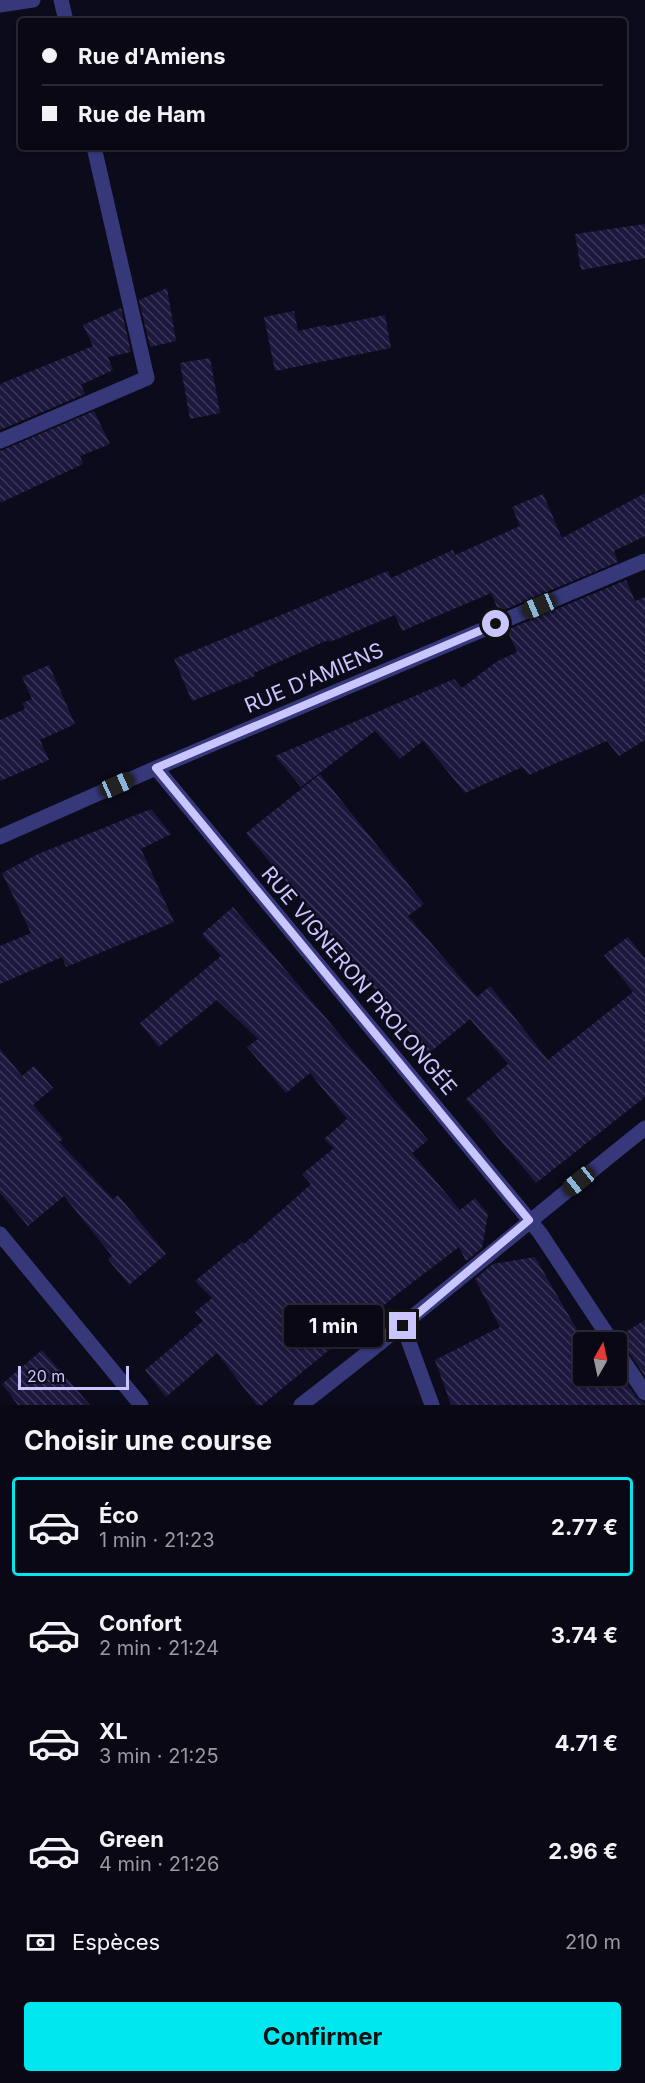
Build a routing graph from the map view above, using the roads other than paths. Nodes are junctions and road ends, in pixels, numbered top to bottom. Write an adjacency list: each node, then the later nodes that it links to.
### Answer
1 (33, 0): 3 (street)
2 (61, 0): 4 (street)
3 (0, 5)
4 (65, 18)
5 (95, 150): 6 (street)
6 (0, 441)
7 (645, 561): 8 (street, RUE D'AMIENS)
8 (156, 768): 9 (street, RUE D'AMIENS); 11 (street, RUE VIGNERON PROLONGÉE)
9 (0, 837)
10 (645, 1128): 11 (street)
11 (529, 1220): 13 (street); 14 (street, RUE VIGNERON PROLONGÉE)
12 (0, 1234): 17 (street)
13 (403, 1326): 18 (street); 19 (street)
14 (605, 1332)
15 (627, 1366): 16 (street)
16 (645, 1393)
17 (141, 1405)
18 (302, 1405)
19 (432, 1405)

